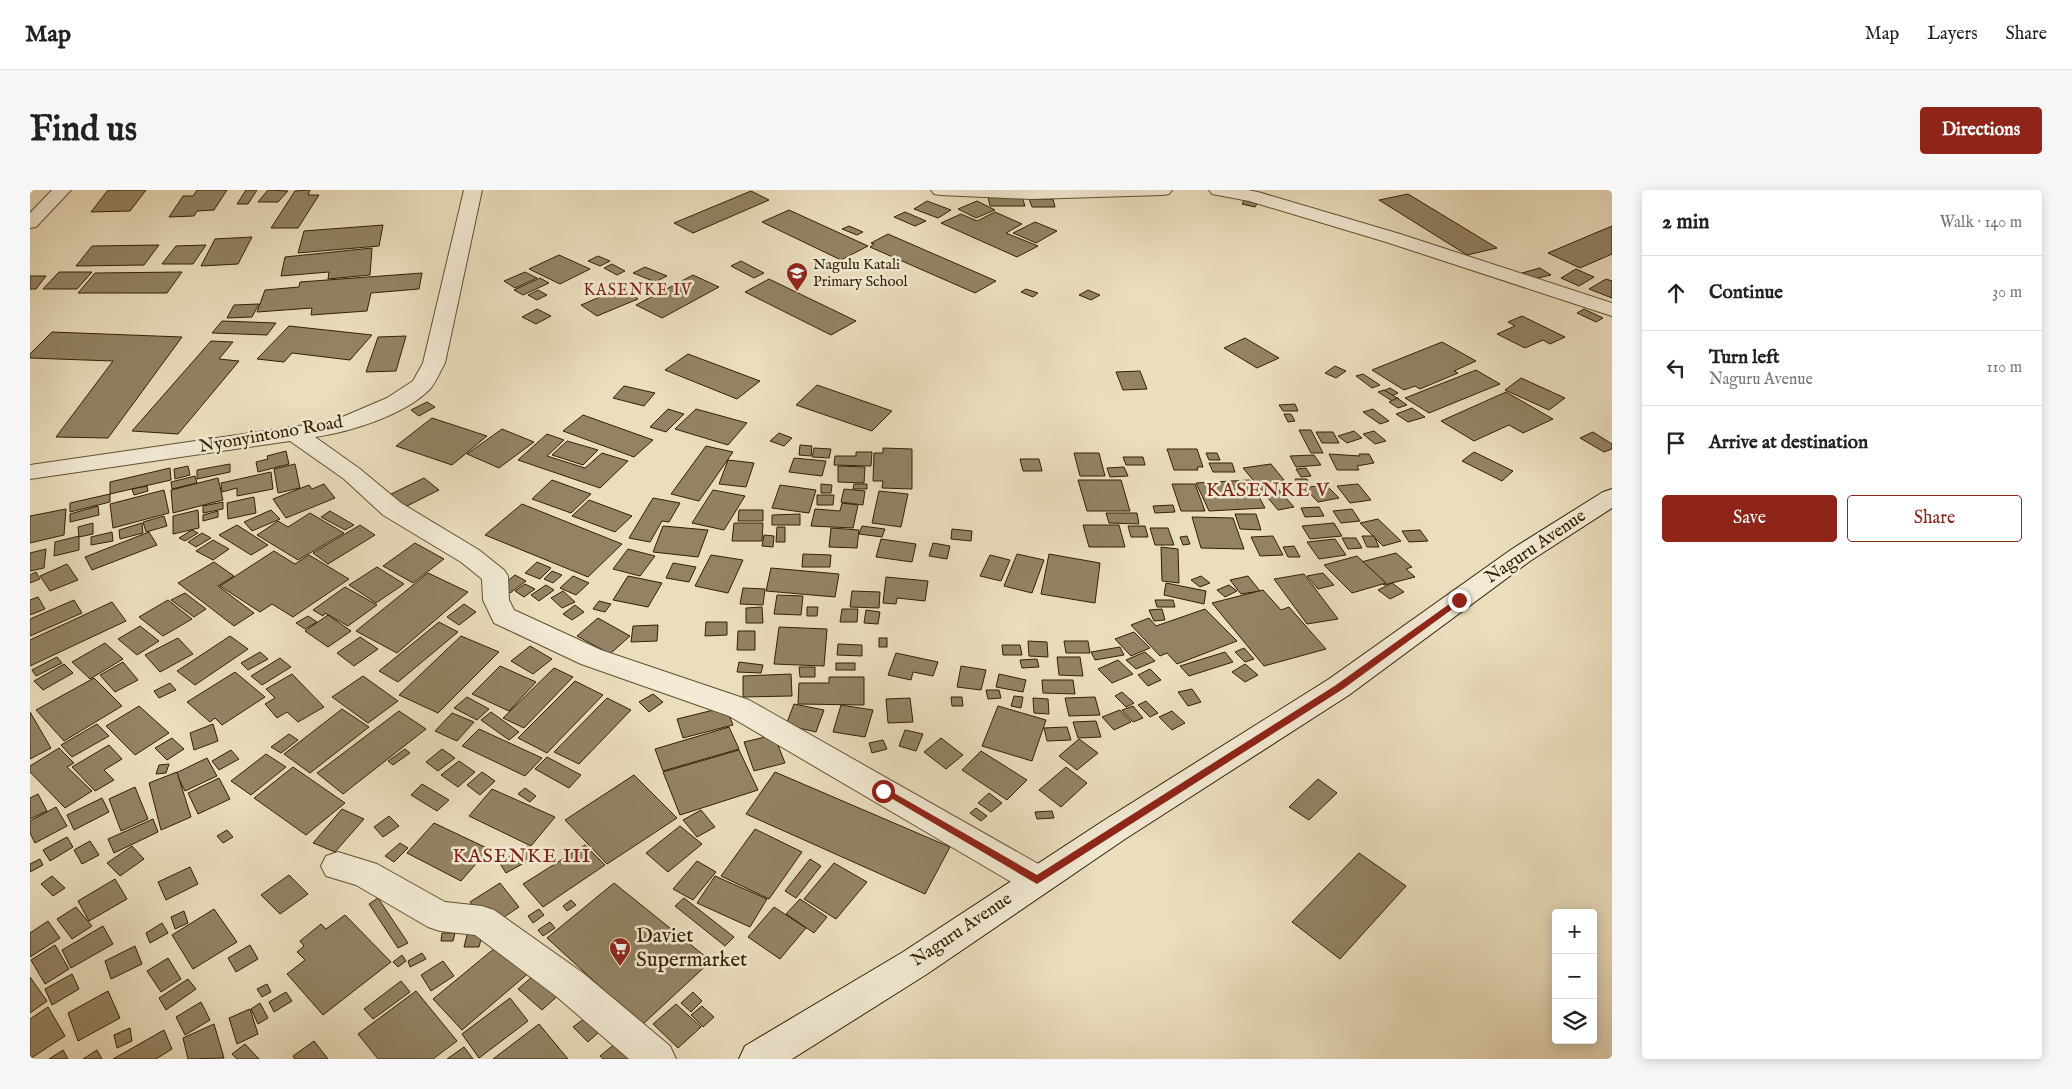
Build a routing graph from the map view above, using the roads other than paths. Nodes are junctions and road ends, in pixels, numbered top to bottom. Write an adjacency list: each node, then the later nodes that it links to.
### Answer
1 (62, 190): 6 (street)
2 (473, 190): 8 (street, Nyonyintono Road)
3 (940, 190): 4 (street)
4 (1163, 190)
5 (1218, 190): 7 (street)
6 (30, 223)
7 (1612, 310)
8 (294, 433): 9 (street, Nyonyintono Road); 12 (street)
9 (30, 472)
10 (1612, 497): 12 (street, Naguru Avenue)
11 (338, 866): 13 (street)
12 (1037, 880): 14 (street, Naguru Avenue)
13 (657, 1059)
14 (758, 1059)

